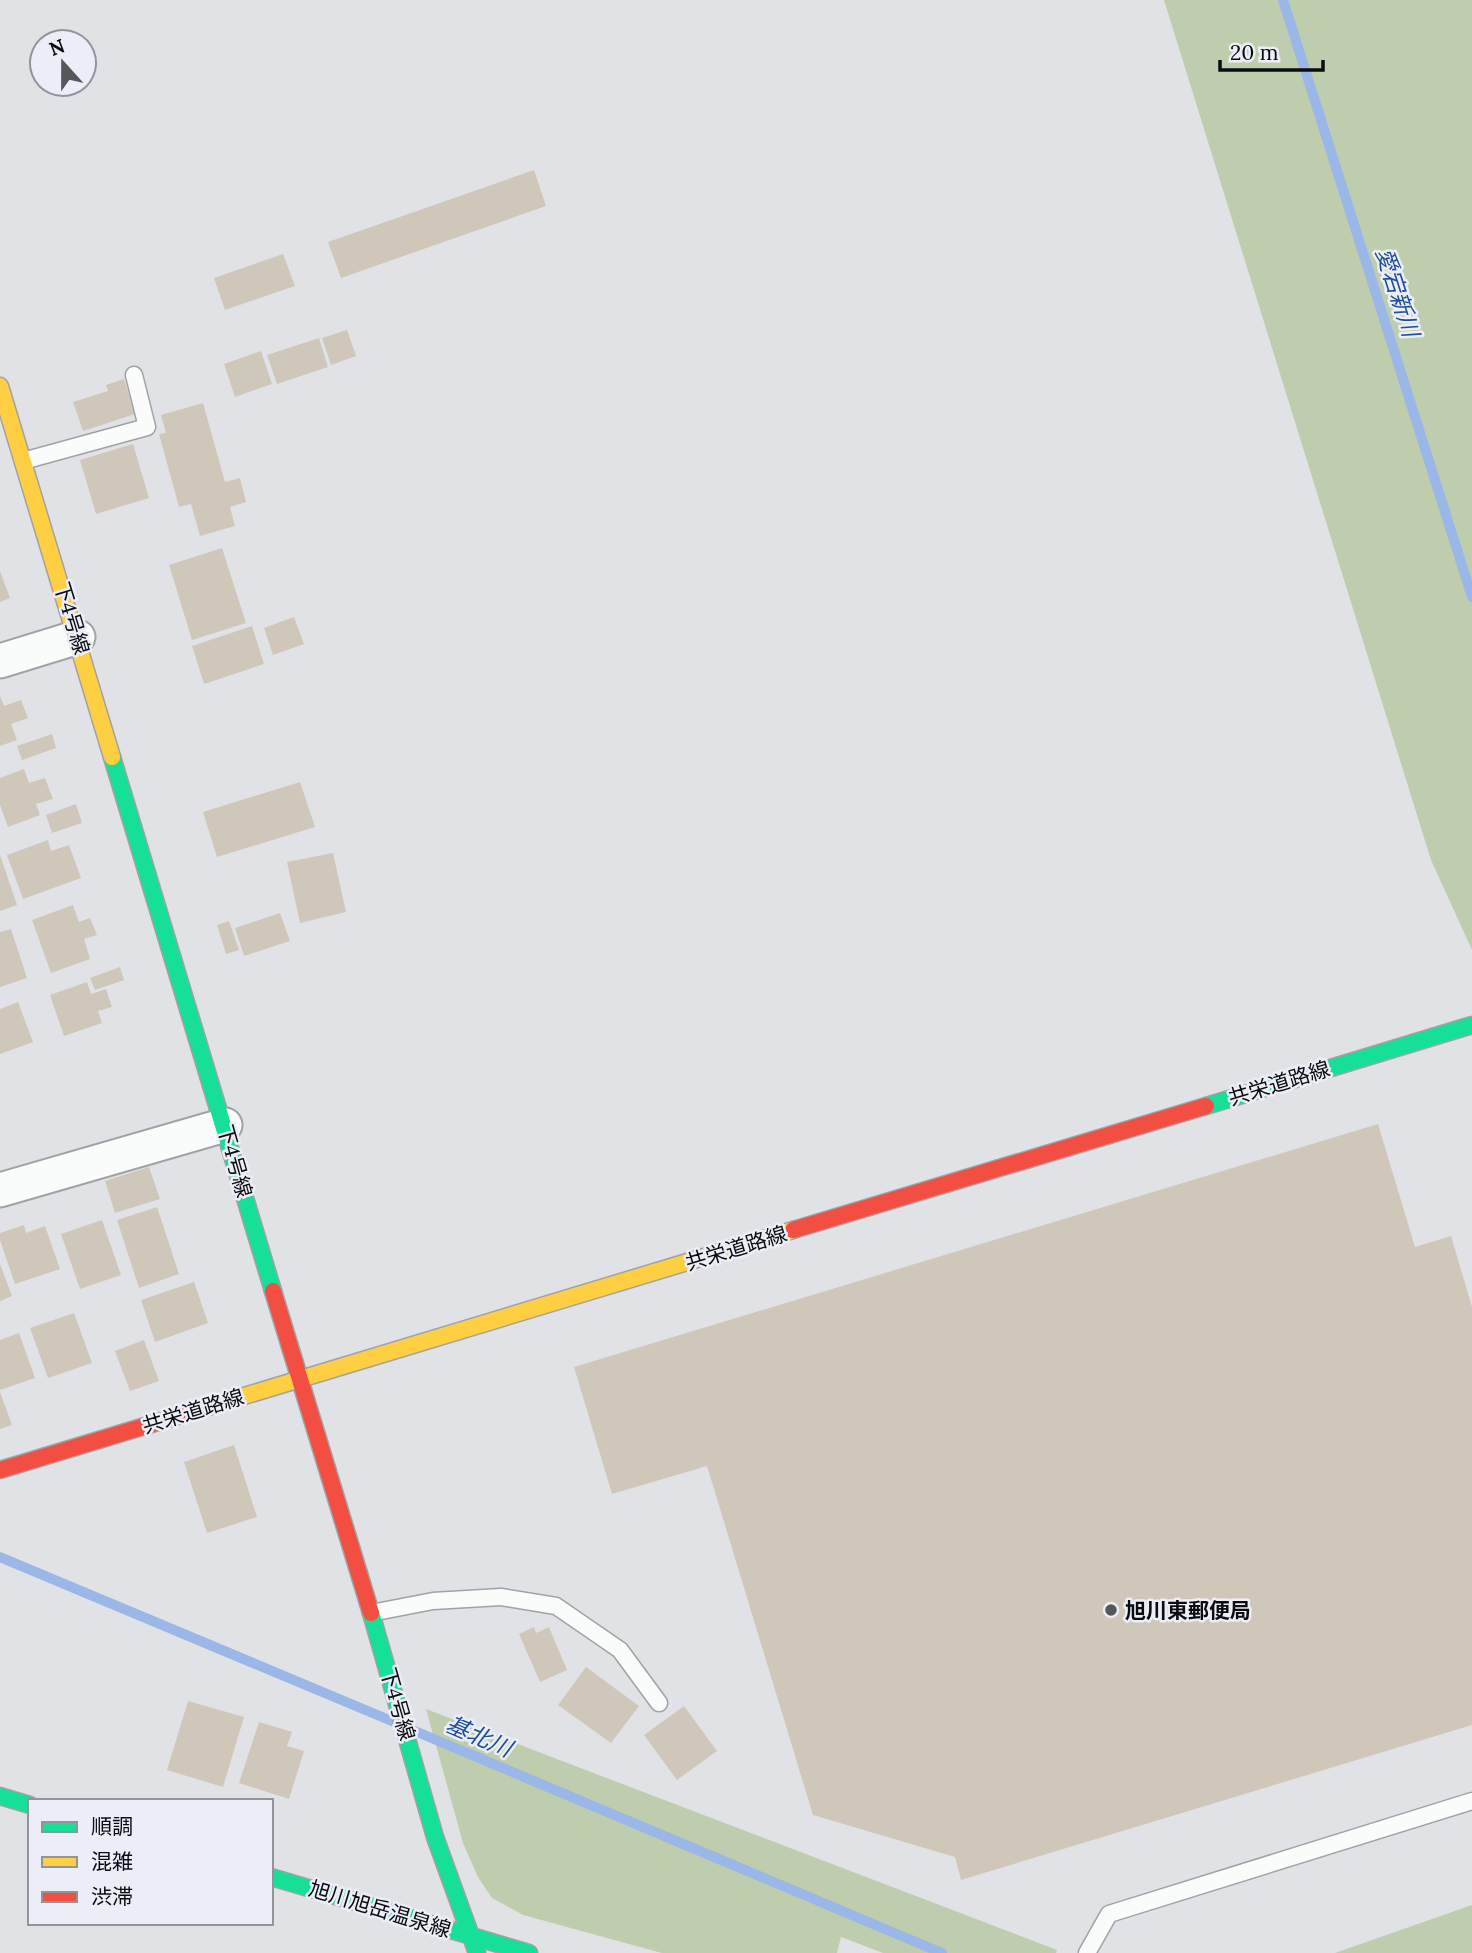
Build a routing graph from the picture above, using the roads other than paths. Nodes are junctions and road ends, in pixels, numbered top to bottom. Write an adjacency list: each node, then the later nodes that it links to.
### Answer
1 (134, 375): 3 (lane)
2 (0, 386): 3 (street, 下4号線)
3 (23, 461): 4 (street, 下4号線)
4 (78, 638): 5 (street); 7 (street, 下4号線)
5 (0, 661)
6 (1472, 1025): 9 (street, 共栄道路線)
7 (225, 1125): 8 (street); 9 (street, 下4号線)
8 (0, 1190)
9 (299, 1380): 10 (street, 共栄道路線); 11 (street, 下4号線)
10 (0, 1470)
11 (371, 1613): 12 (lane); 17 (street, 下4号線)
12 (659, 1703)
13 (0, 1796): 15 (street)
14 (1472, 1801): 20 (lane)
15 (28, 1804)
16 (273, 1878): 17 (street, 旭川旭岳温泉線)
17 (471, 1936): 18 (street, 下4号線); 19 (street, 旭川旭岳温泉線)
18 (477, 1953)
19 (529, 1953)
20 (1087, 1953)

